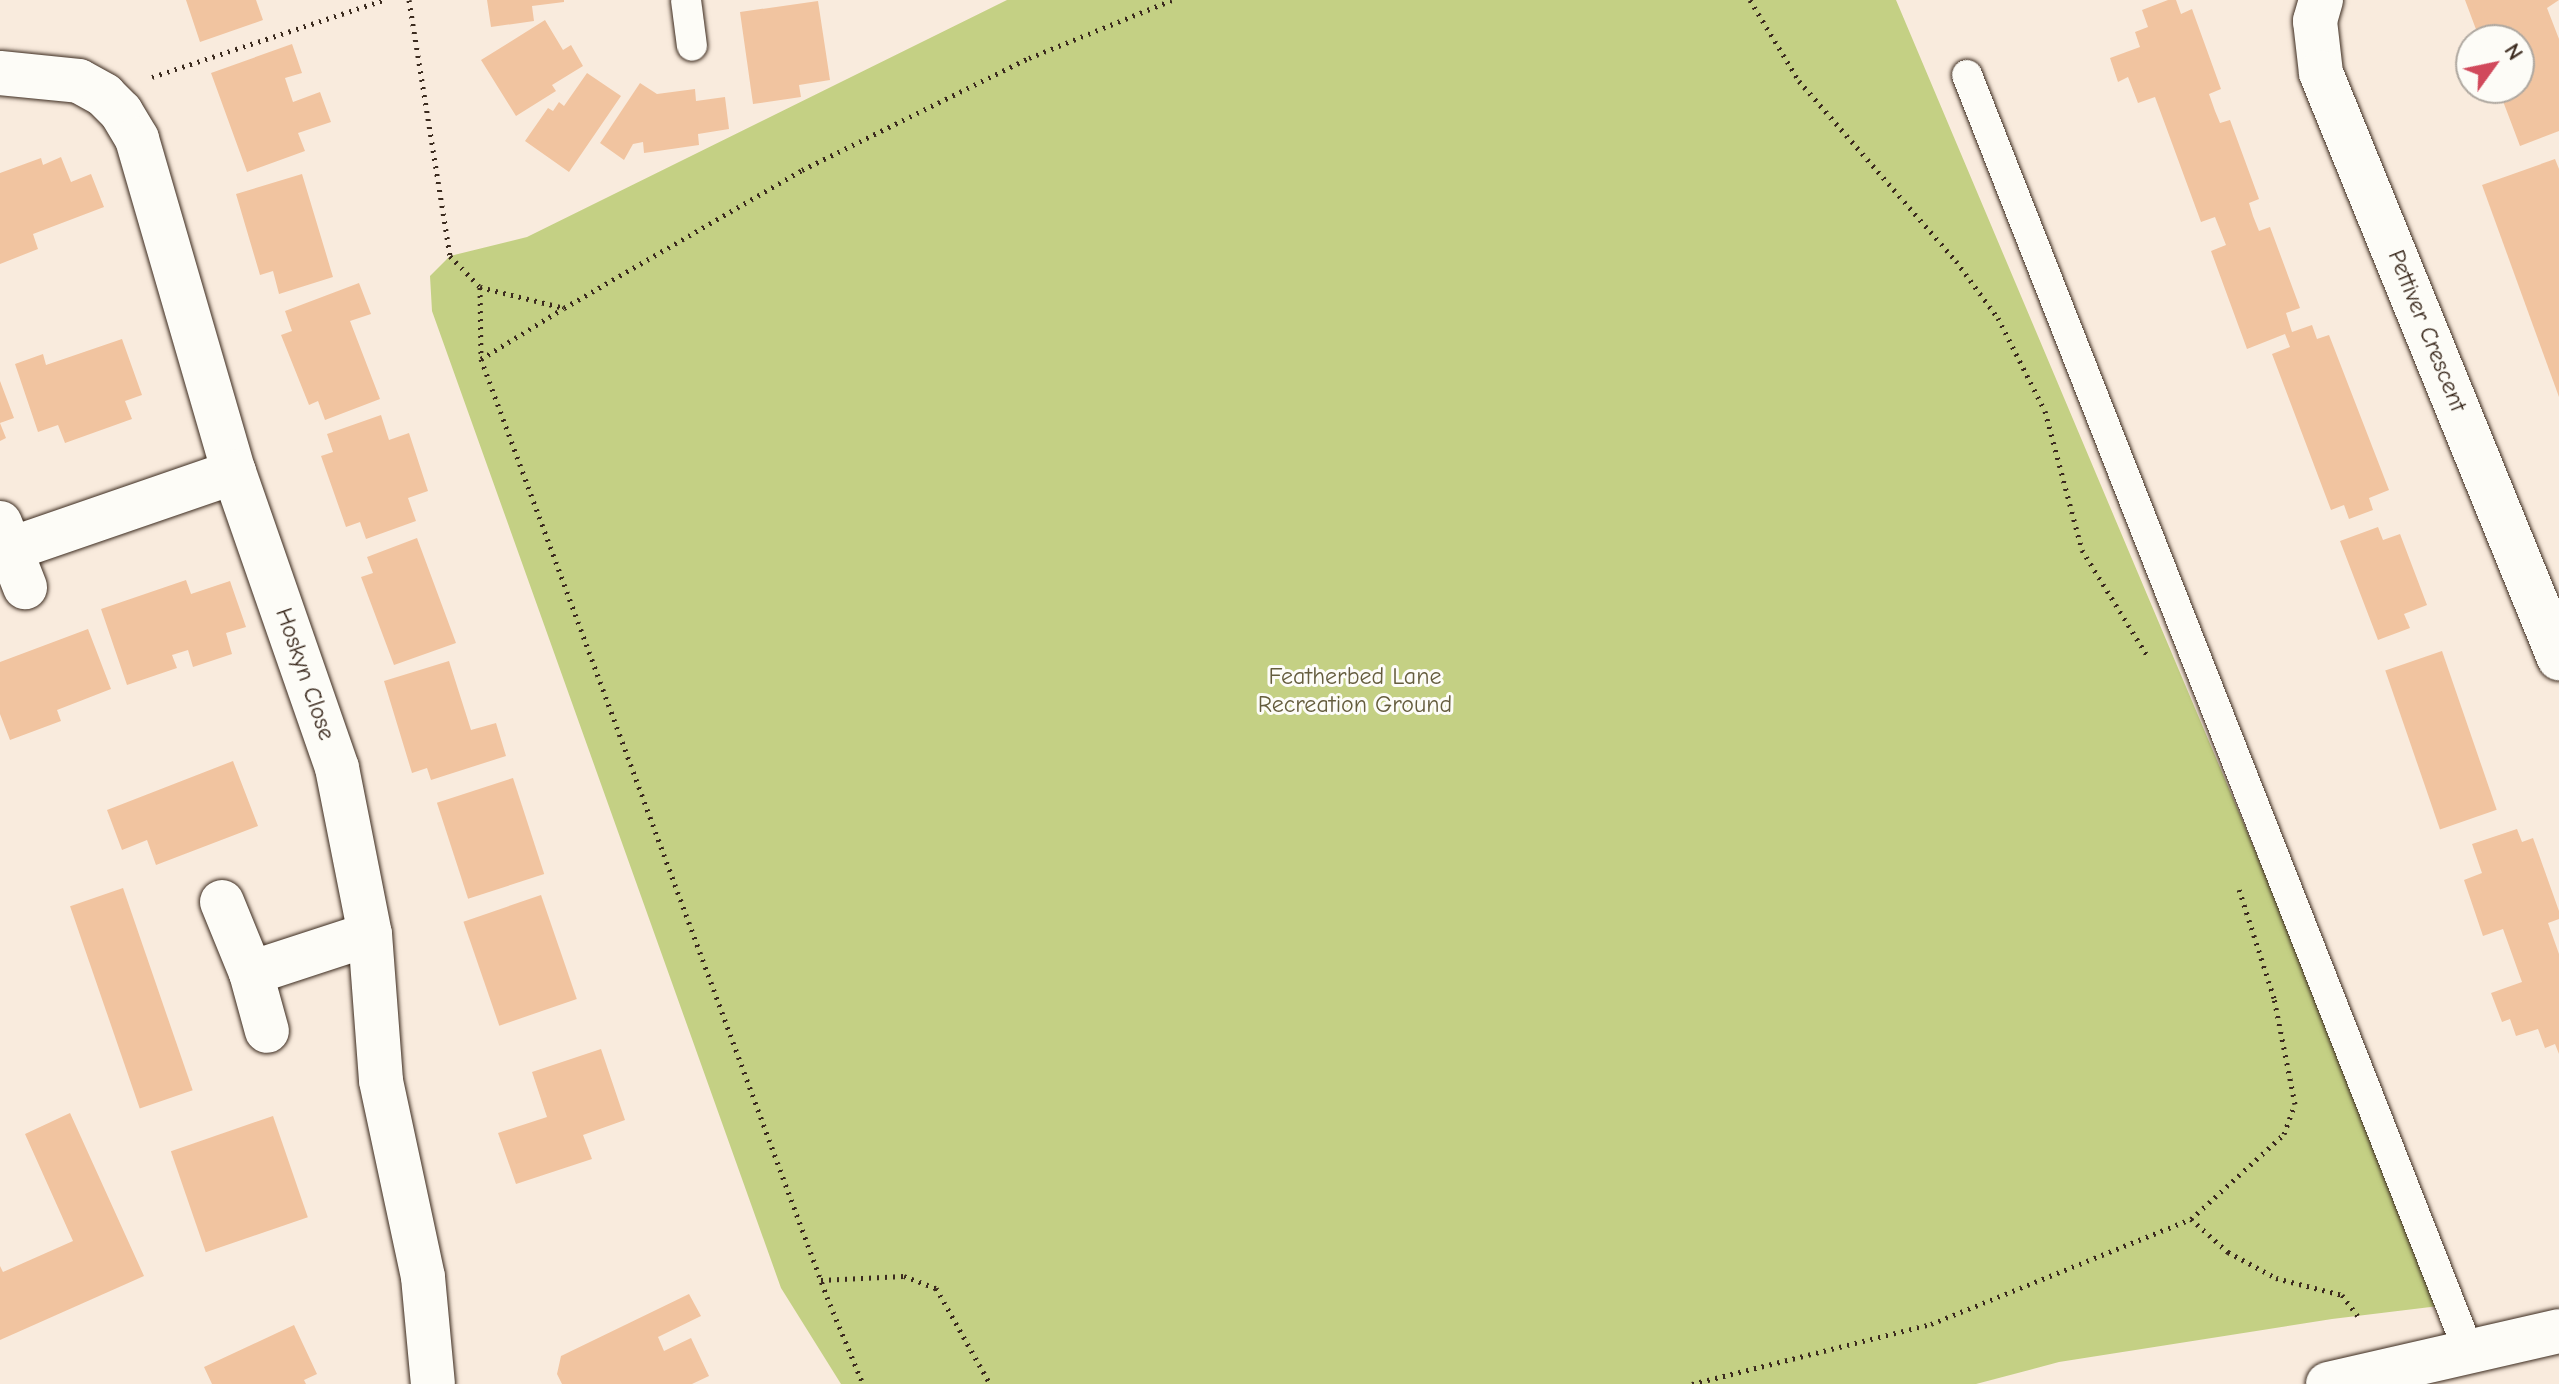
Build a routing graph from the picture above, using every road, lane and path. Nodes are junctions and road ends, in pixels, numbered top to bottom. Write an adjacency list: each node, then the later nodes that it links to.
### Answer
1 (383, 0): 10 (path)
2 (409, 0): 11 (path)
3 (686, 0): 7 (lane)
4 (1172, 0): 12 (path)
5 (1750, 0): 17 (path)
6 (2321, 0): 16 (street, Pettiver Crescent)
7 (692, 46)
8 (0, 73): 10 (street, Hoskyn Close)
9 (1967, 75): 27 (lane)
10 (104, 95): 14 (street, Hoskyn Close)
11 (480, 287): 12 (path); 13 (path)
12 (564, 308): 13 (path)
13 (481, 359): 24 (path)
14 (234, 472): 15 (street); 20 (street, Hoskyn Close)
15 (12, 553)
16 (2559, 658)
17 (2155, 668)
18 (2236, 881): 23 (path)
19 (222, 902): 21 (street)
20 (370, 934): 21 (street); 28 (street, Hoskyn Close)
21 (251, 973): 22 (street)
22 (267, 1031)
23 (2191, 1219): 25 (path); 31 (path)
24 (821, 1280): 29 (path); 30 (path)
25 (2358, 1316)
26 (2559, 1331): 27 (street)
27 (2469, 1352): 32 (street)
28 (433, 1384)
29 (863, 1384)
30 (990, 1384)
31 (1692, 1384)
32 (2328, 1384)

